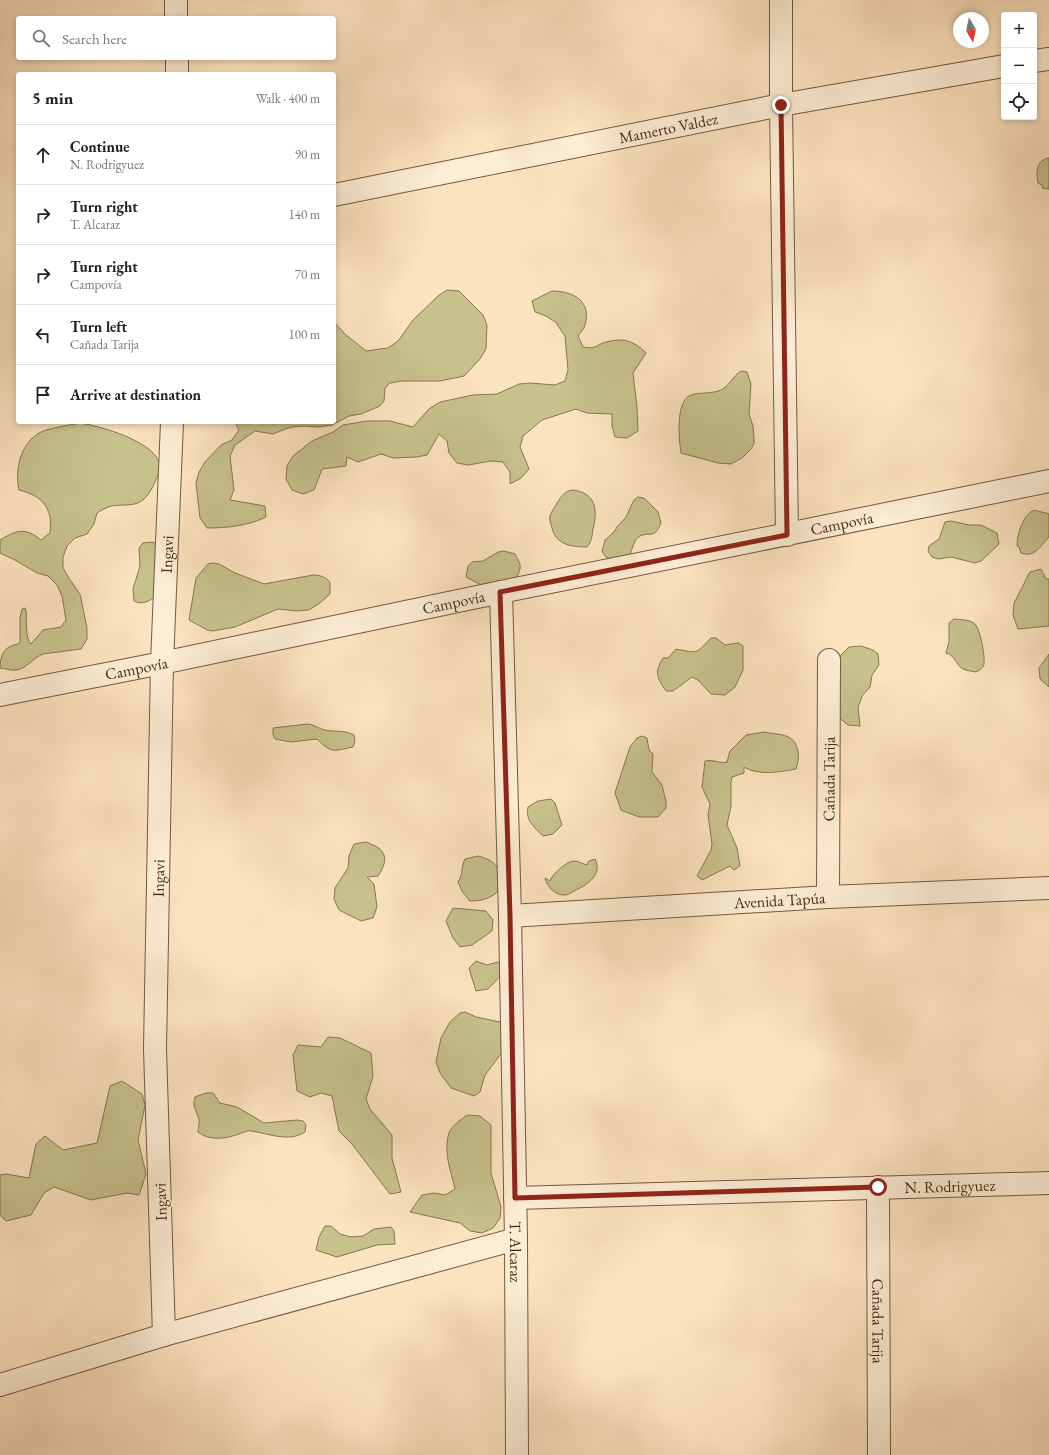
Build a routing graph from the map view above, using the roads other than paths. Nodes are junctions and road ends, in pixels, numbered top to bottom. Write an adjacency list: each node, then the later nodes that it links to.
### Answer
1 (176, 0): 3 (street)
2 (781, 0): 9 (street)
3 (176, 16)
4 (1049, 58): 6 (street)
5 (177, 60): 8 (street)
6 (1037, 60)
7 (1001, 67): 9 (street, Mamerto Valdez)
8 (177, 72)
9 (781, 105): 10 (street, Mamerto Valdez); 13 (street)
10 (336, 196)
11 (172, 424): 16 (street, Ingavi)
12 (1049, 481): 13 (street, Campovía)
13 (787, 535): 14 (street, Campovía)
14 (500, 592): 16 (street, Campovía); 20 (street, T. Alcaraz)
15 (829, 660): 19 (street, Cañada Tarija)
16 (162, 663): 17 (street, Campovía); 25 (street, Ingavi)
17 (0, 695)
18 (1049, 888): 19 (street, Avenida Tapúa)
19 (828, 897): 20 (street, Avenida Tapúa)
20 (510, 916): 23 (street, T. Alcaraz)
21 (1049, 1183): 22 (street, N. Rodrigyuez)
22 (878, 1187): 23 (street, N. Rodrigyuez); 28 (street, Cañada Tarija)
23 (515, 1198): 24 (street, T. Alcaraz)
24 (516, 1239): 25 (street); 27 (street, T. Alcaraz)
25 (164, 1335): 26 (street)
26 (0, 1385)
27 (517, 1455)
28 (879, 1455)

